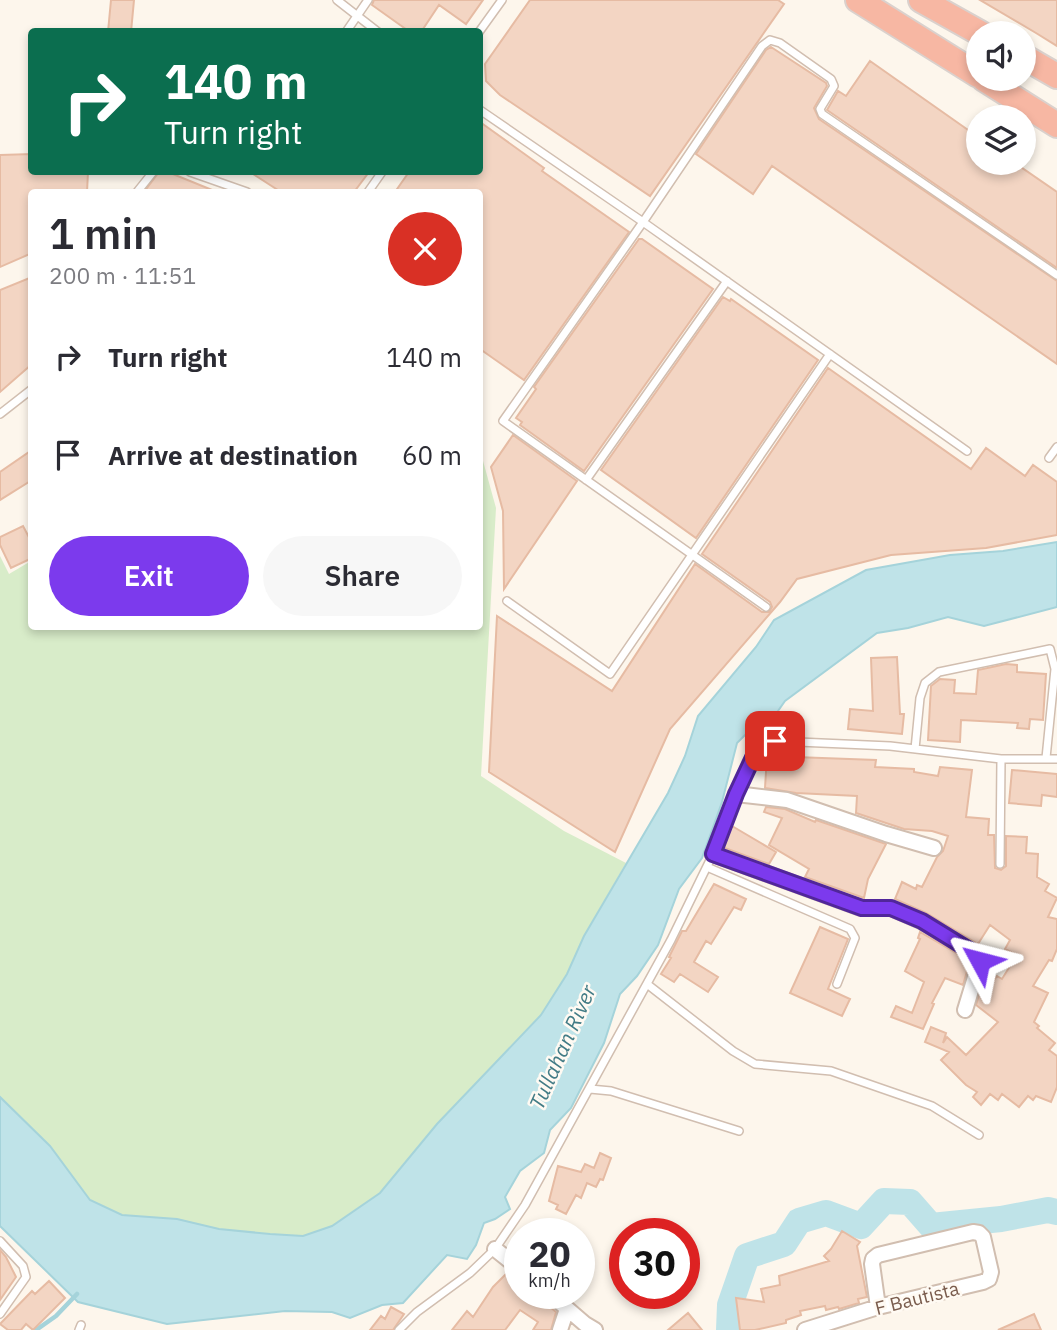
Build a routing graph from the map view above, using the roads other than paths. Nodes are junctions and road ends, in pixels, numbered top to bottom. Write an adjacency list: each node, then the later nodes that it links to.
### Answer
1 (337, 0): 6 (lane)
2 (368, 0): 6 (lane)
3 (502, 0): 10 (lane)
4 (858, 0): 12 (highway)
5 (921, 0): 7 (highway)
6 (357, 15): 8 (lane); 9 (lane)
7 (966, 25)
8 (349, 28)
9 (372, 28)
10 (482, 28)
11 (1036, 65): 13 (highway)
12 (966, 68)
13 (1057, 76)
14 (1003, 91): 16 (highway)
15 (483, 112): 21 (lane)
16 (1057, 125)
17 (151, 175): 19 (lane)
18 (199, 175): 20 (lane)
19 (139, 189)
20 (238, 189)
21 (643, 222): 22 (lane); 23 (lane); 30 (lane)
22 (1057, 275)
23 (727, 281): 24 (lane); 30 (lane)
24 (830, 354): 28 (lane); 31 (lane)
25 (28, 392): 26 (lane)
26 (0, 414)
27 (1057, 447): 29 (lane)
28 (967, 451)
29 (1049, 458)
30 (586, 480): 31 (lane)
31 (691, 554): 32 (lane); 33 (lane)
32 (507, 601)
33 (766, 607)
34 (1054, 648): 35 (lane); 36 (lane)
35 (915, 749): 37 (lane); 39 (lane)
36 (1046, 758): 37 (lane); 38 (lane)
37 (1001, 759): 42 (lane)
38 (1057, 760)
39 (736, 794): 40 (street); 41 (lane)
40 (934, 848)
41 (710, 860): 43 (lane); 44 (lane); 45 (street)
42 (1000, 864)
43 (647, 984): 46 (lane); 48 (lane)
44 (837, 984)
45 (965, 1010)
46 (590, 1089): 47 (lane); 50 (lane)
47 (738, 1131)
48 (979, 1135)
49 (0, 1241): 54 (lane)
50 (495, 1249): 51 (street); 55 (lane)
51 (504, 1256)
52 (878, 1307): 52 (street, F Bautista); 58 (street, F Bautista)
53 (567, 1310): 56 (street); 57 (street)
54 (0, 1314)
55 (399, 1330)
56 (560, 1330)
57 (596, 1330)
58 (806, 1330)

